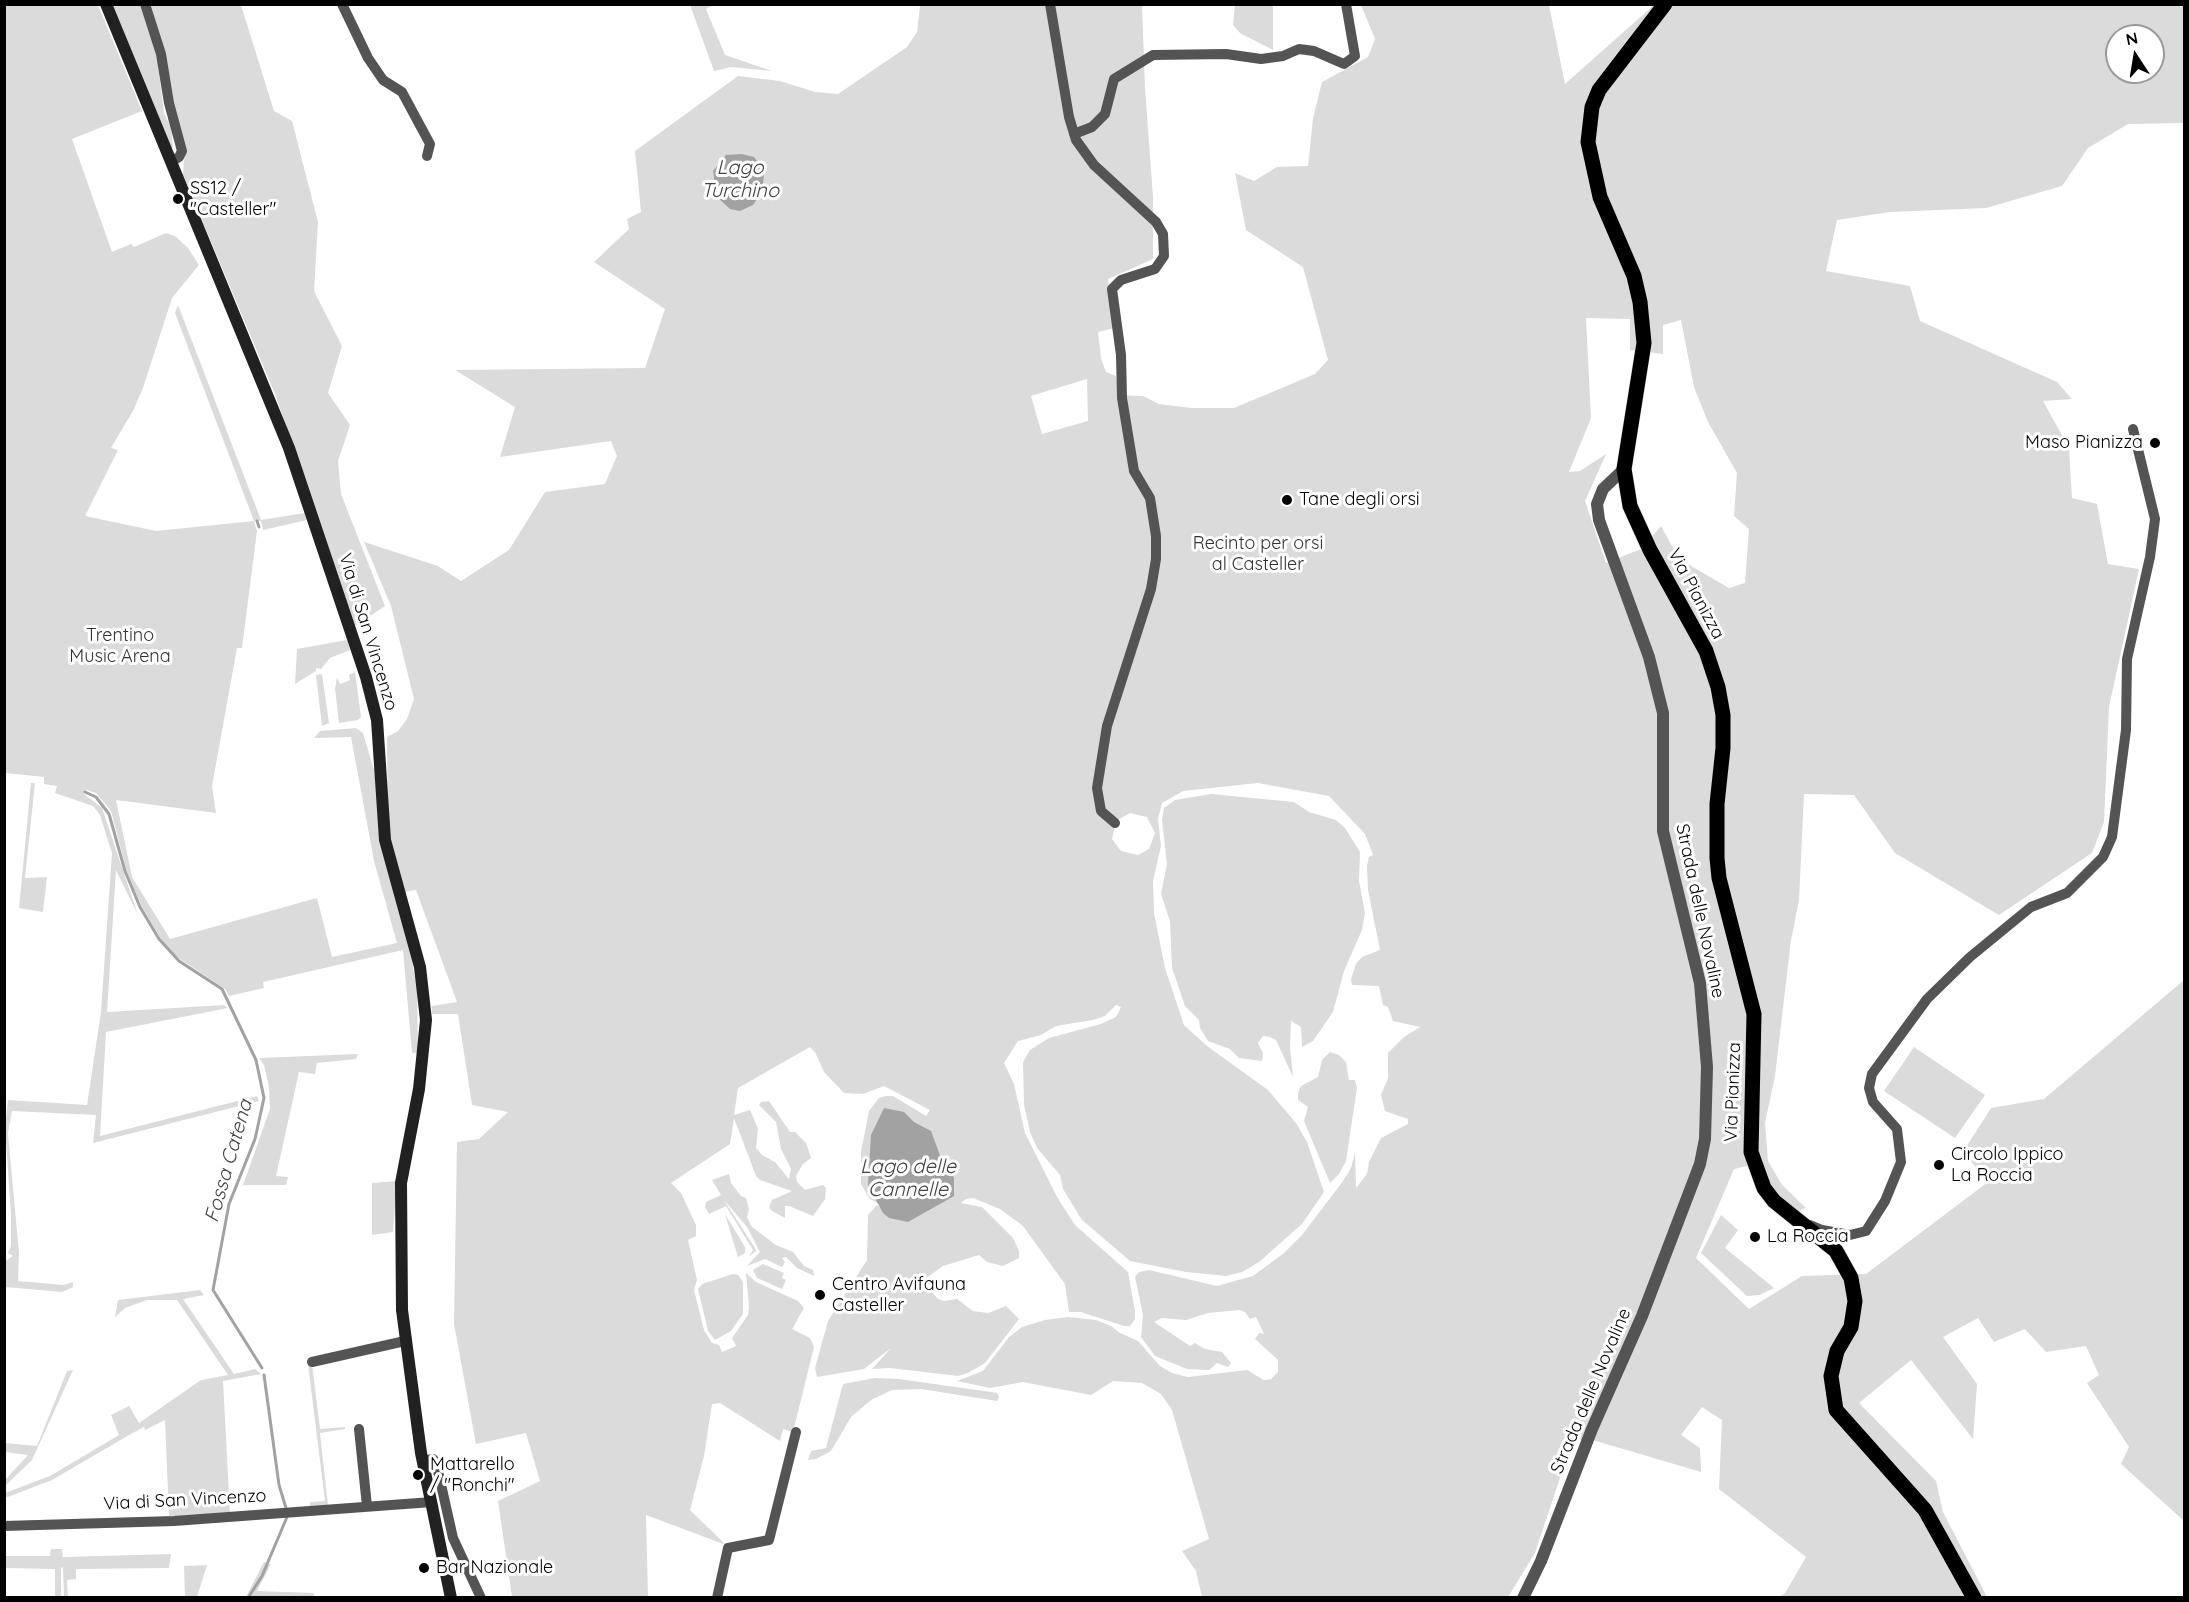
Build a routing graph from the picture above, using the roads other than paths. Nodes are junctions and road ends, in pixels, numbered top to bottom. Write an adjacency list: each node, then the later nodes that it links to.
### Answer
1 (106, 4): 9 (main road, Via di San Vincenzo)
2 (145, 4): 9 (street)
3 (342, 4): 8 (street)
4 (1050, 4): 7 (street)
5 (1346, 4): 7 (street)
6 (1665, 4): 11 (main road, Via Pianizza)
7 (1074, 134): 12 (street)
8 (427, 156)
9 (171, 162): 14 (main road, Via di San Vincenzo)
10 (2133, 429): 13 (street, Via Pianizza)
11 (1624, 469): 13 (main road, Via Pianizza); 25 (street, Strada delle Novaline)
12 (1115, 824)
13 (1794, 1218): 26 (main road)
14 (405, 1341): 15 (street); 18 (main road, Via di San Vincenzo)
15 (312, 1362)
16 (359, 1429): 20 (street)
17 (796, 1432): 24 (street)
18 (432, 1476): 19 (main road, Via di San Vincenzo); 23 (street)
19 (432, 1502): 20 (street, Via di San Vincenzo); 22 (main road, Via di San Vincenzo)
20 (367, 1506): 21 (street, Via di San Vincenzo)
21 (4, 1526)
22 (451, 1598)
23 (481, 1598)
24 (717, 1598)
25 (1523, 1598)
26 (1974, 1598)

